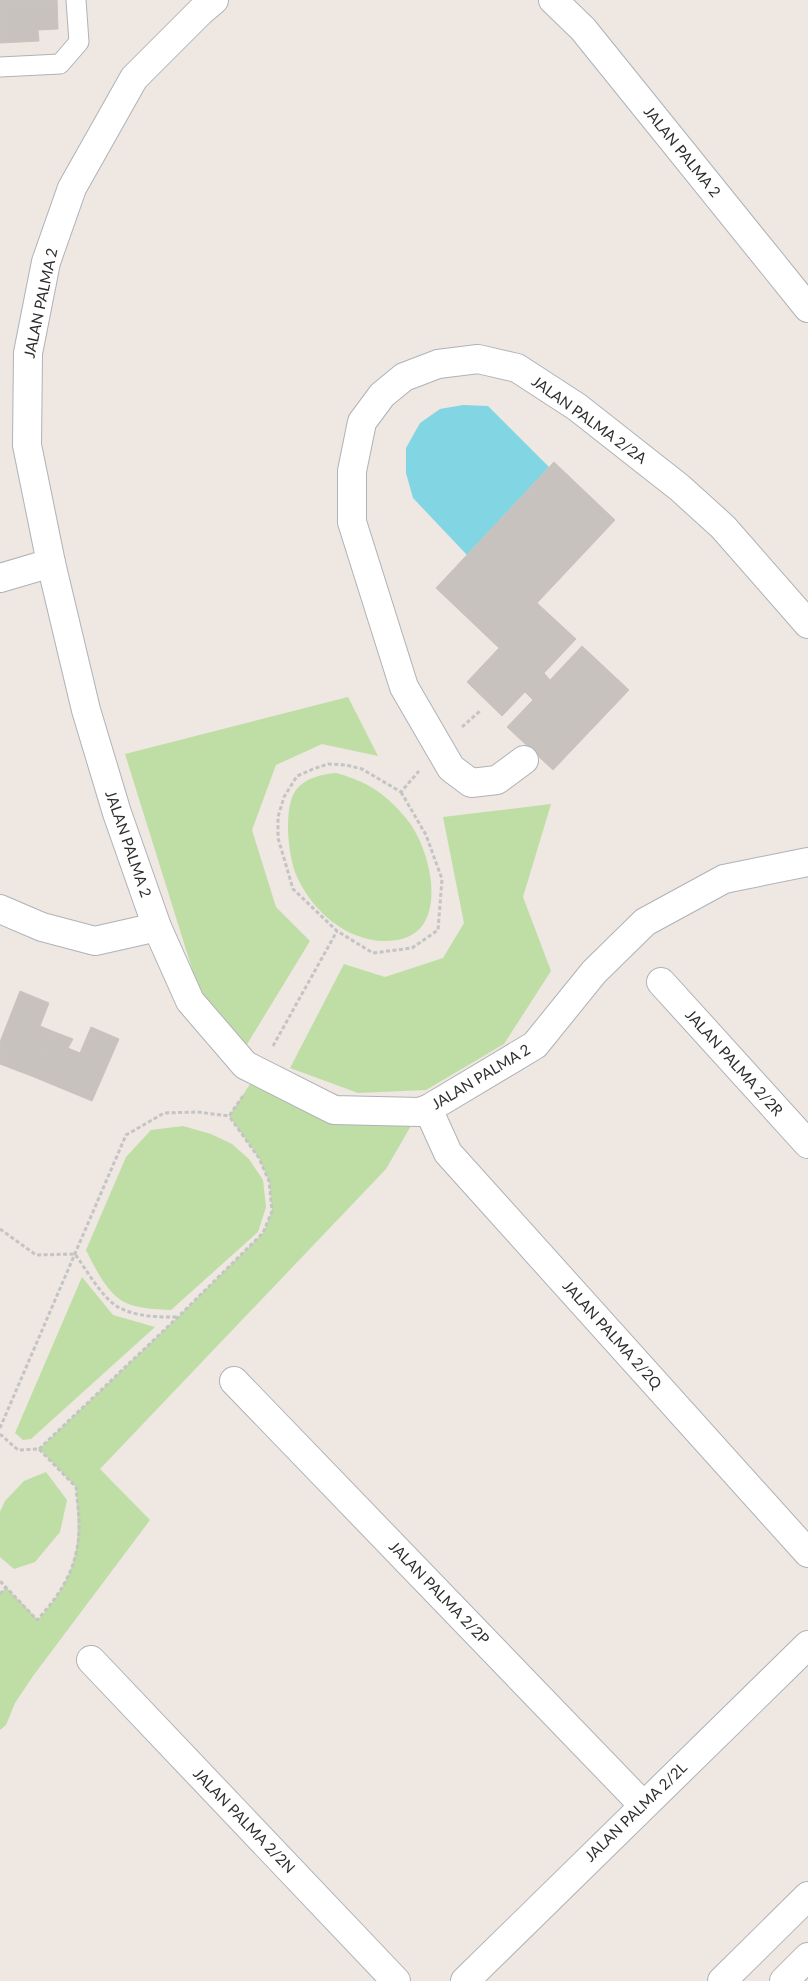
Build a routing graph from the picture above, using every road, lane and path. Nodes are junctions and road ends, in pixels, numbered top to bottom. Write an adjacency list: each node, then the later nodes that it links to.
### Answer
1 (76, 0): 4 (lane)
2 (214, 0): 6 (street, JALAN PALMA 2)
3 (553, 0): 5 (street, JALAN PALMA 2)
4 (0, 67)
5 (808, 308)
6 (51, 563): 7 (street); 15 (street, JALAN PALMA 2)
7 (0, 578)
8 (808, 624): 10 (street, JALAN PALMA 2/2A)
9 (480, 711): 10 (path)
10 (440, 748): 11 (street, JALAN PALMA 2/2A); 12 (path)
11 (524, 760)
12 (401, 792): 16 (path); 16 (path)
13 (808, 862): 19 (street, JALAN PALMA 2)
14 (0, 909): 15 (street)
15 (157, 927): 18 (street, JALAN PALMA 2)
16 (337, 931): 18 (path)
17 (661, 982): 21 (street, JALAN PALMA 2/2R)
18 (258, 1072): 19 (street, JALAN PALMA 2); 20 (path)
19 (428, 1109): 29 (street, JALAN PALMA 2/2Q)
20 (230, 1116): 23 (path); 24 (path)
21 (808, 1144)
22 (0, 1229): 23 (path)
23 (75, 1254): 24 (path); 26 (path)
24 (178, 1318): 28 (path)
25 (234, 1381): 35 (street, JALAN PALMA 2/2P)
26 (0, 1428)
27 (0, 1434): 28 (path)
28 (39, 1449): 31 (path)
29 (808, 1553)
30 (0, 1581): 31 (path)
31 (6, 1586): 32 (path)
32 (0, 1594)
33 (808, 1645): 35 (street, JALAN PALMA 2/2L)
34 (91, 1660): 38 (street, JALAN PALMA 2/2N)
35 (643, 1805): 39 (street, JALAN PALMA 2/2L)
36 (808, 1896): 40 (street)
37 (808, 1958): 41 (street)
38 (396, 1981)
39 (465, 1981)
40 (722, 1981)
41 (784, 1981)

